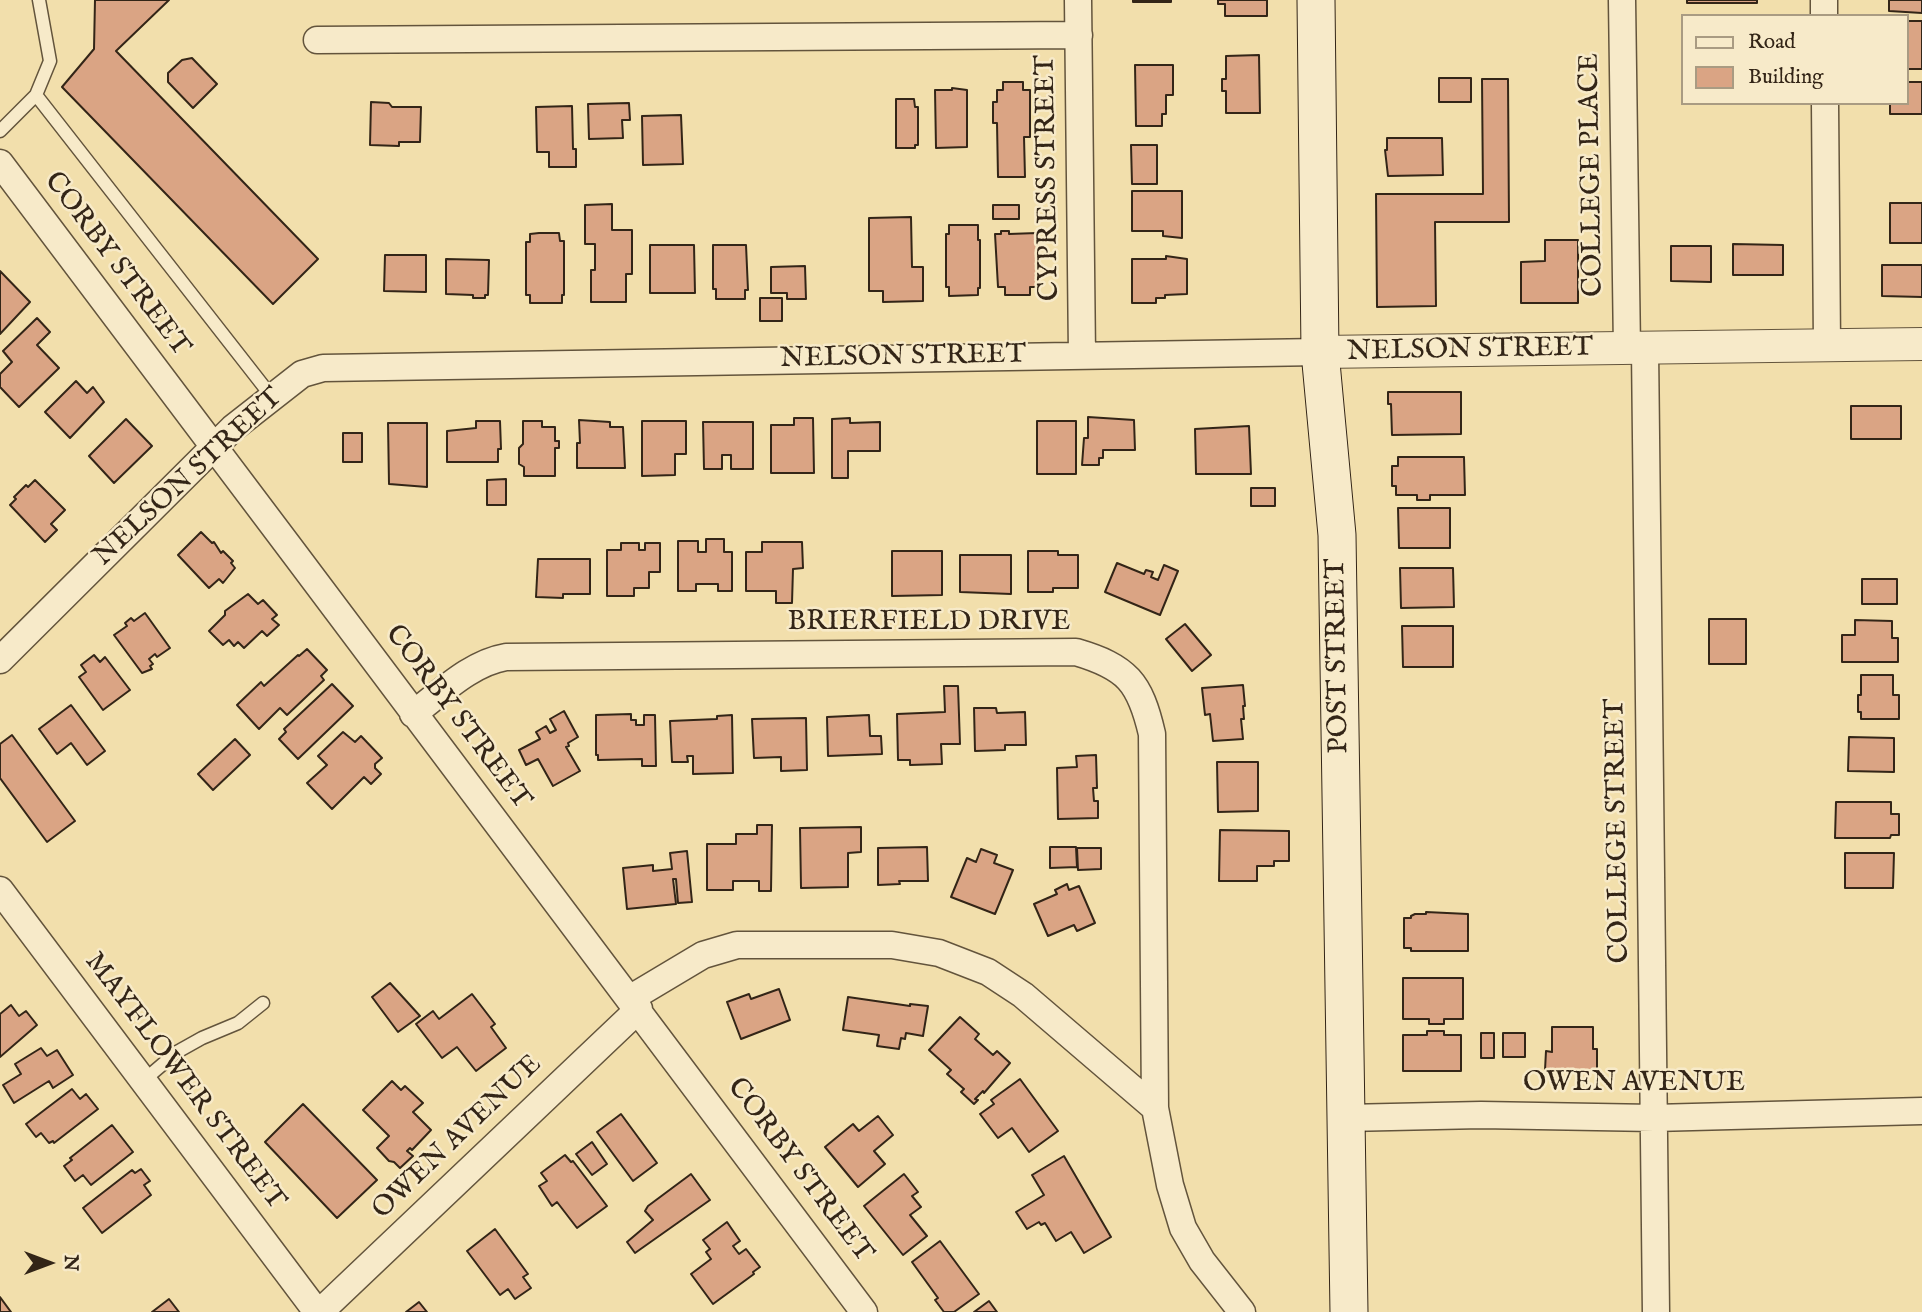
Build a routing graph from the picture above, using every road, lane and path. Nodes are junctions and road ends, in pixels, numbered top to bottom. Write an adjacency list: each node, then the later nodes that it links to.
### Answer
1 (39, 0): 7 (lane)
2 (1079, 0): 5 (street, CYPRESS STREET)
3 (1316, 0): 14 (main road, POST STREET)
4 (1622, 0): 13 (street, COLLEGE PLACE)
5 (1079, 35): 6 (street); 15 (street, CYPRESS STREET)
6 (317, 40)
7 (36, 95): 9 (lane); 16 (lane)
8 (1825, 105): 12 (street)
9 (0, 131)
10 (0, 163): 17 (street, CORBY STREET)
11 (1922, 344): 12 (street, NELSON STREET)
12 (1827, 345): 13 (street, NELSON STREET)
13 (1636, 349): 14 (street, NELSON STREET); 27 (street, COLLEGE STREET)
14 (1320, 352): 15 (street, NELSON STREET); 26 (main road, POST STREET)
15 (1082, 355): 16 (street, NELSON STREET)
16 (271, 397): 17 (street, NELSON STREET)
17 (214, 447): 18 (street, NELSON STREET); 19 (street, CORBY STREET)
18 (0, 660)
19 (413, 714): 22 (street, CORBY STREET); 24 (street, BRIERFIELD DRIVE)
20 (0, 890): 23 (street, MAYFLOWER STREET)
21 (264, 1003): 23 (lane)
22 (635, 1004): 24 (street, OWEN AVENUE); 28 (street, OWEN AVENUE); 29 (street, CORBY STREET)
23 (144, 1081): 28 (street, MAYFLOWER STREET)
24 (1155, 1108): 30 (street, BRIERFIELD DRIVE)
25 (1922, 1111): 27 (street, OWEN AVENUE)
26 (1346, 1118): 27 (street, OWEN AVENUE); 31 (main road, POST STREET)
27 (1654, 1118): 32 (street, COLLEGE STREET)
28 (318, 1312)
29 (864, 1312)
30 (1242, 1312)
31 (1349, 1312)
32 (1656, 1312)

